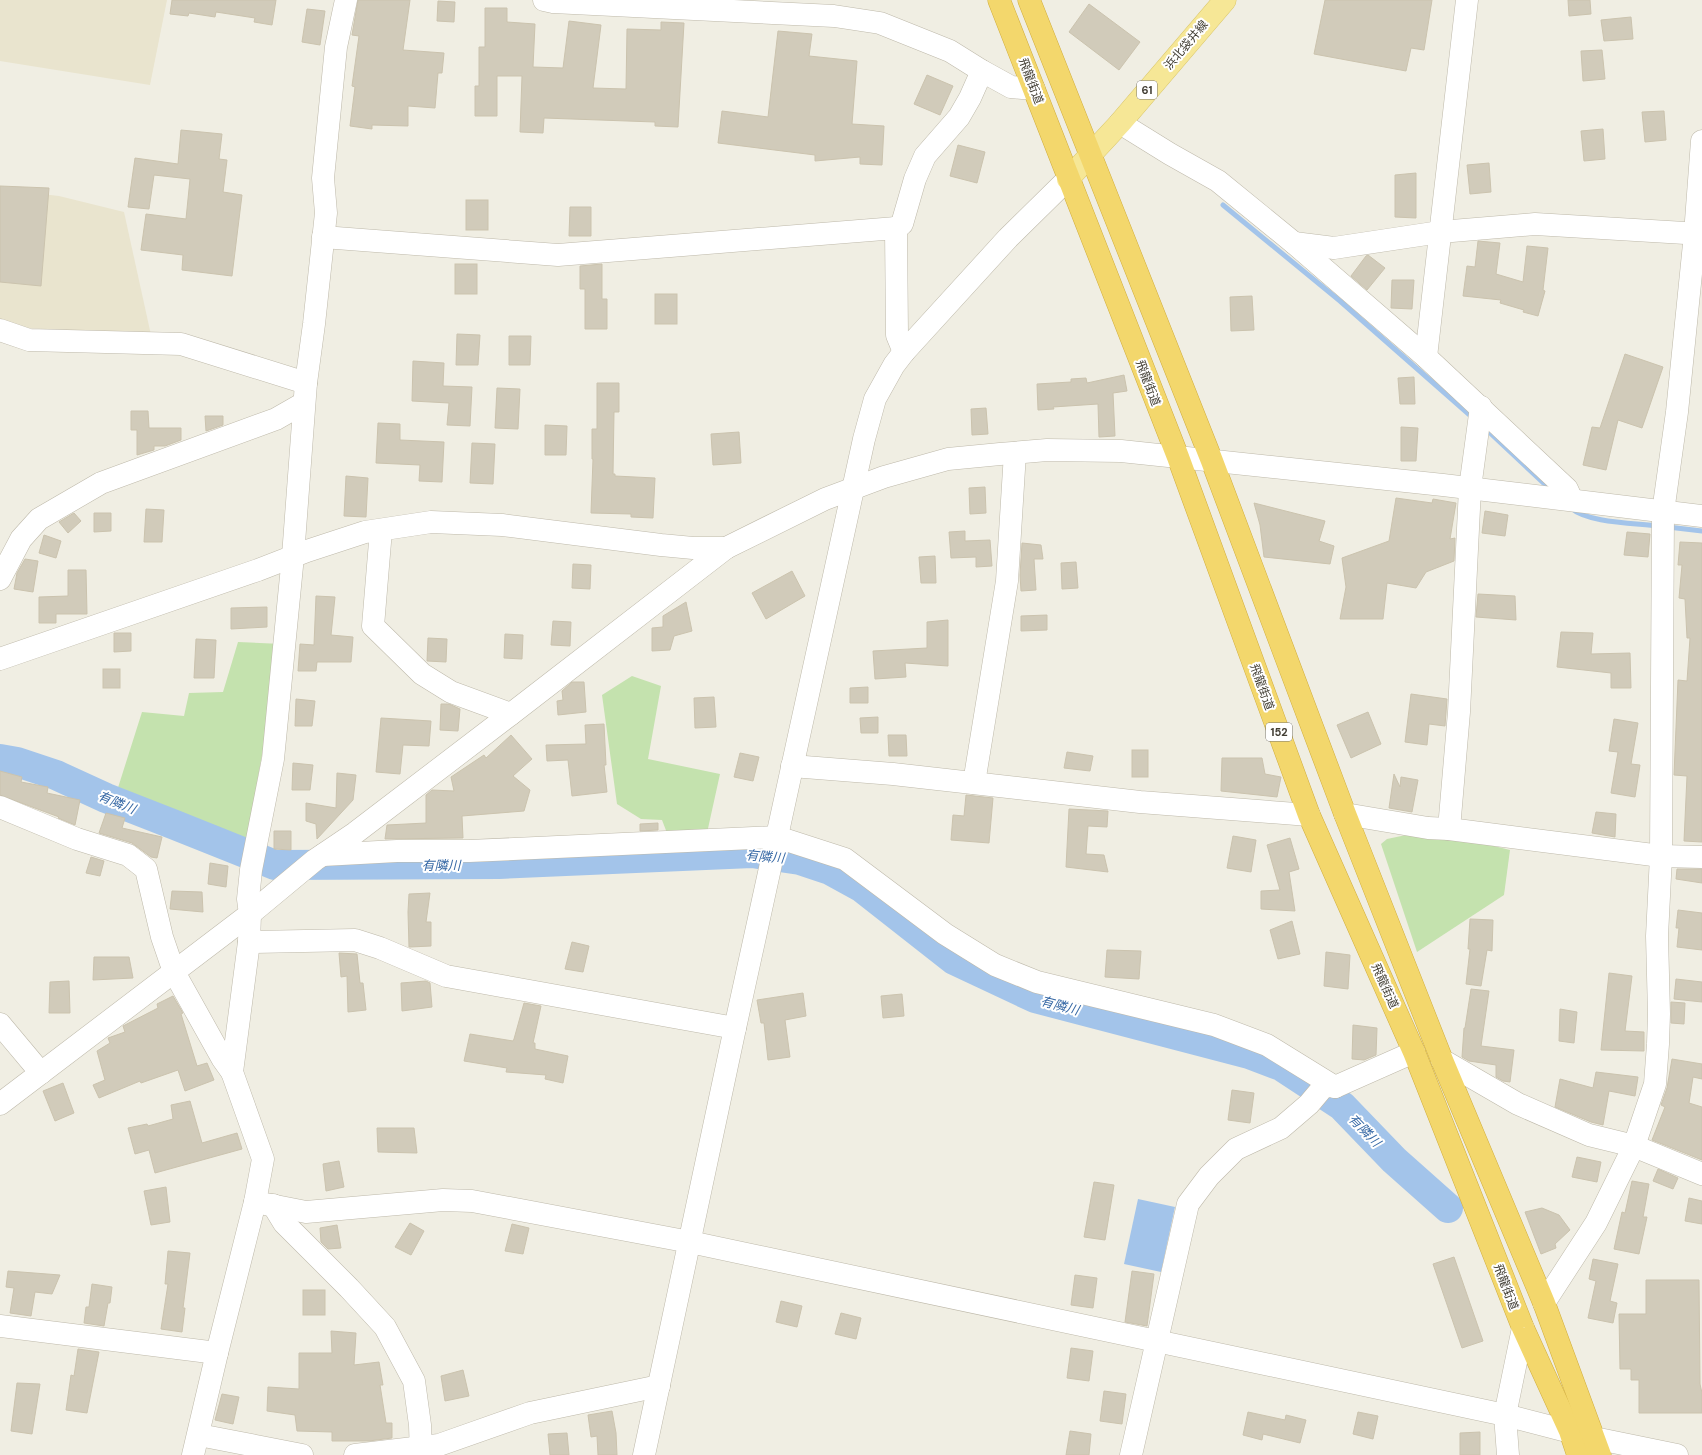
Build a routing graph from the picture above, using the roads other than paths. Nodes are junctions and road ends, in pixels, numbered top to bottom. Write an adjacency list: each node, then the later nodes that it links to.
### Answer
1 (346, 0): 18 (street)
2 (544, 0): 7 (street)
3 (999, 0): 10 (highway, 飛龍街道 / 152)
4 (1029, 0): 13 (highway, 飛龍街道 / 152)
5 (1225, 0): 11 (main road, 浜北袋井線 / 61)
6 (1467, 0): 16 (street)
7 (576, 2): 8 (street)
8 (721, 6): 9 (street)
9 (982, 71): 10 (street); 15 (street)
10 (1034, 89): 14 (highway, 飛龍街道 / 152)
11 (1120, 123): 13 (main road, 浜北袋井線 / 61); 19 (street)
12 (1702, 141): 17 (street)
13 (1091, 154): 14 (main road, 浜北袋井線 / 61); 27 (highway, 飛龍街道 / 152)
14 (1068, 179): 21 (street); 26 (highway, 飛龍街道 / 152)
15 (896, 228): 18 (street); 21 (street)
16 (1440, 232): 17 (street); 19 (street); 22 (street)
17 (1699, 234): 31 (street)
18 (323, 237): 23 (street)
19 (1294, 243): 22 (street)
20 (0, 330): 23 (street)
21 (904, 352): 28 (street)
22 (1426, 357): 24 (street)
23 (305, 393): 35 (street); 36 (street)
24 (1481, 408): 29 (street); 30 (street)
25 (1015, 453): 26 (street); 28 (street); 40 (street)
26 (1178, 457): 27 (street); 43 (highway, 飛龍街道 / 152)
27 (1212, 461): 29 (street); 42 (highway, 飛龍街道 / 152)
28 (854, 488): 34 (street); 39 (street)
29 (1470, 488): 30 (street); 44 (street)
30 (1572, 500): 31 (street)
31 (1663, 512): 32 (street); 46 (street)
32 (1702, 516)
33 (381, 530): 34 (street); 35 (street); 38 (street)
34 (726, 548): 38 (street)
35 (293, 556): 37 (street); 49 (street)
36 (0, 579)
37 (0, 659)
38 (511, 714): 48 (street)
39 (792, 766): 40 (street); 45 (street)
40 (974, 783): 43 (street)
41 (0, 807): 51 (street)
42 (1345, 814): 44 (street); 55 (highway, 飛龍街道 / 152)
43 (1310, 815): 54 (highway, 飛龍街道 / 152)
44 (1449, 829): 46 (street)
45 (776, 841): 48 (street); 53 (street); 58 (street)
46 (1661, 856): 47 (street); 60 (street)
47 (1702, 857)
48 (319, 858): 49 (street)
49 (250, 914): 50 (street); 51 (street)
50 (249, 942): 53 (street); 56 (street)
51 (174, 972): 56 (street); 57 (street)
52 (0, 1024): 57 (street)
53 (735, 1028): 63 (street)
54 (1414, 1052): 58 (street); 66 (highway, 飛龍街道 / 152)
55 (1442, 1060): 60 (street); 64 (highway, 飛龍街道 / 152)
56 (232, 1072): 62 (street)
57 (41, 1073): 59 (street)
58 (1330, 1086): 67 (street)
59 (0, 1104)
60 (1634, 1146): 61 (street); 64 (street)
61 (1702, 1174)
62 (264, 1204): 63 (street); 68 (street); 74 (street)
63 (690, 1242): 67 (street); 69 (street)
64 (1544, 1303): 73 (highway, 飛龍街道 / 152)
65 (0, 1326): 68 (street)
66 (1523, 1328): 70 (street); 71 (highway, 飛龍街道 / 152)
67 (1156, 1342): 70 (street); 78 (street)
68 (216, 1353): 72 (street)
69 (659, 1386): 74 (street); 77 (street)
70 (1505, 1415): 71 (street); 79 (street)
71 (1570, 1431): 73 (street); 80 (highway, 飛龍街道 / 152)
72 (196, 1445): 75 (street)
73 (1597, 1446): 81 (street)
74 (420, 1451): 76 (street)
75 (302, 1455)
76 (355, 1455)
77 (644, 1455)
78 (1131, 1455)
79 (1508, 1455)
80 (1578, 1455)
81 (1677, 1455)

